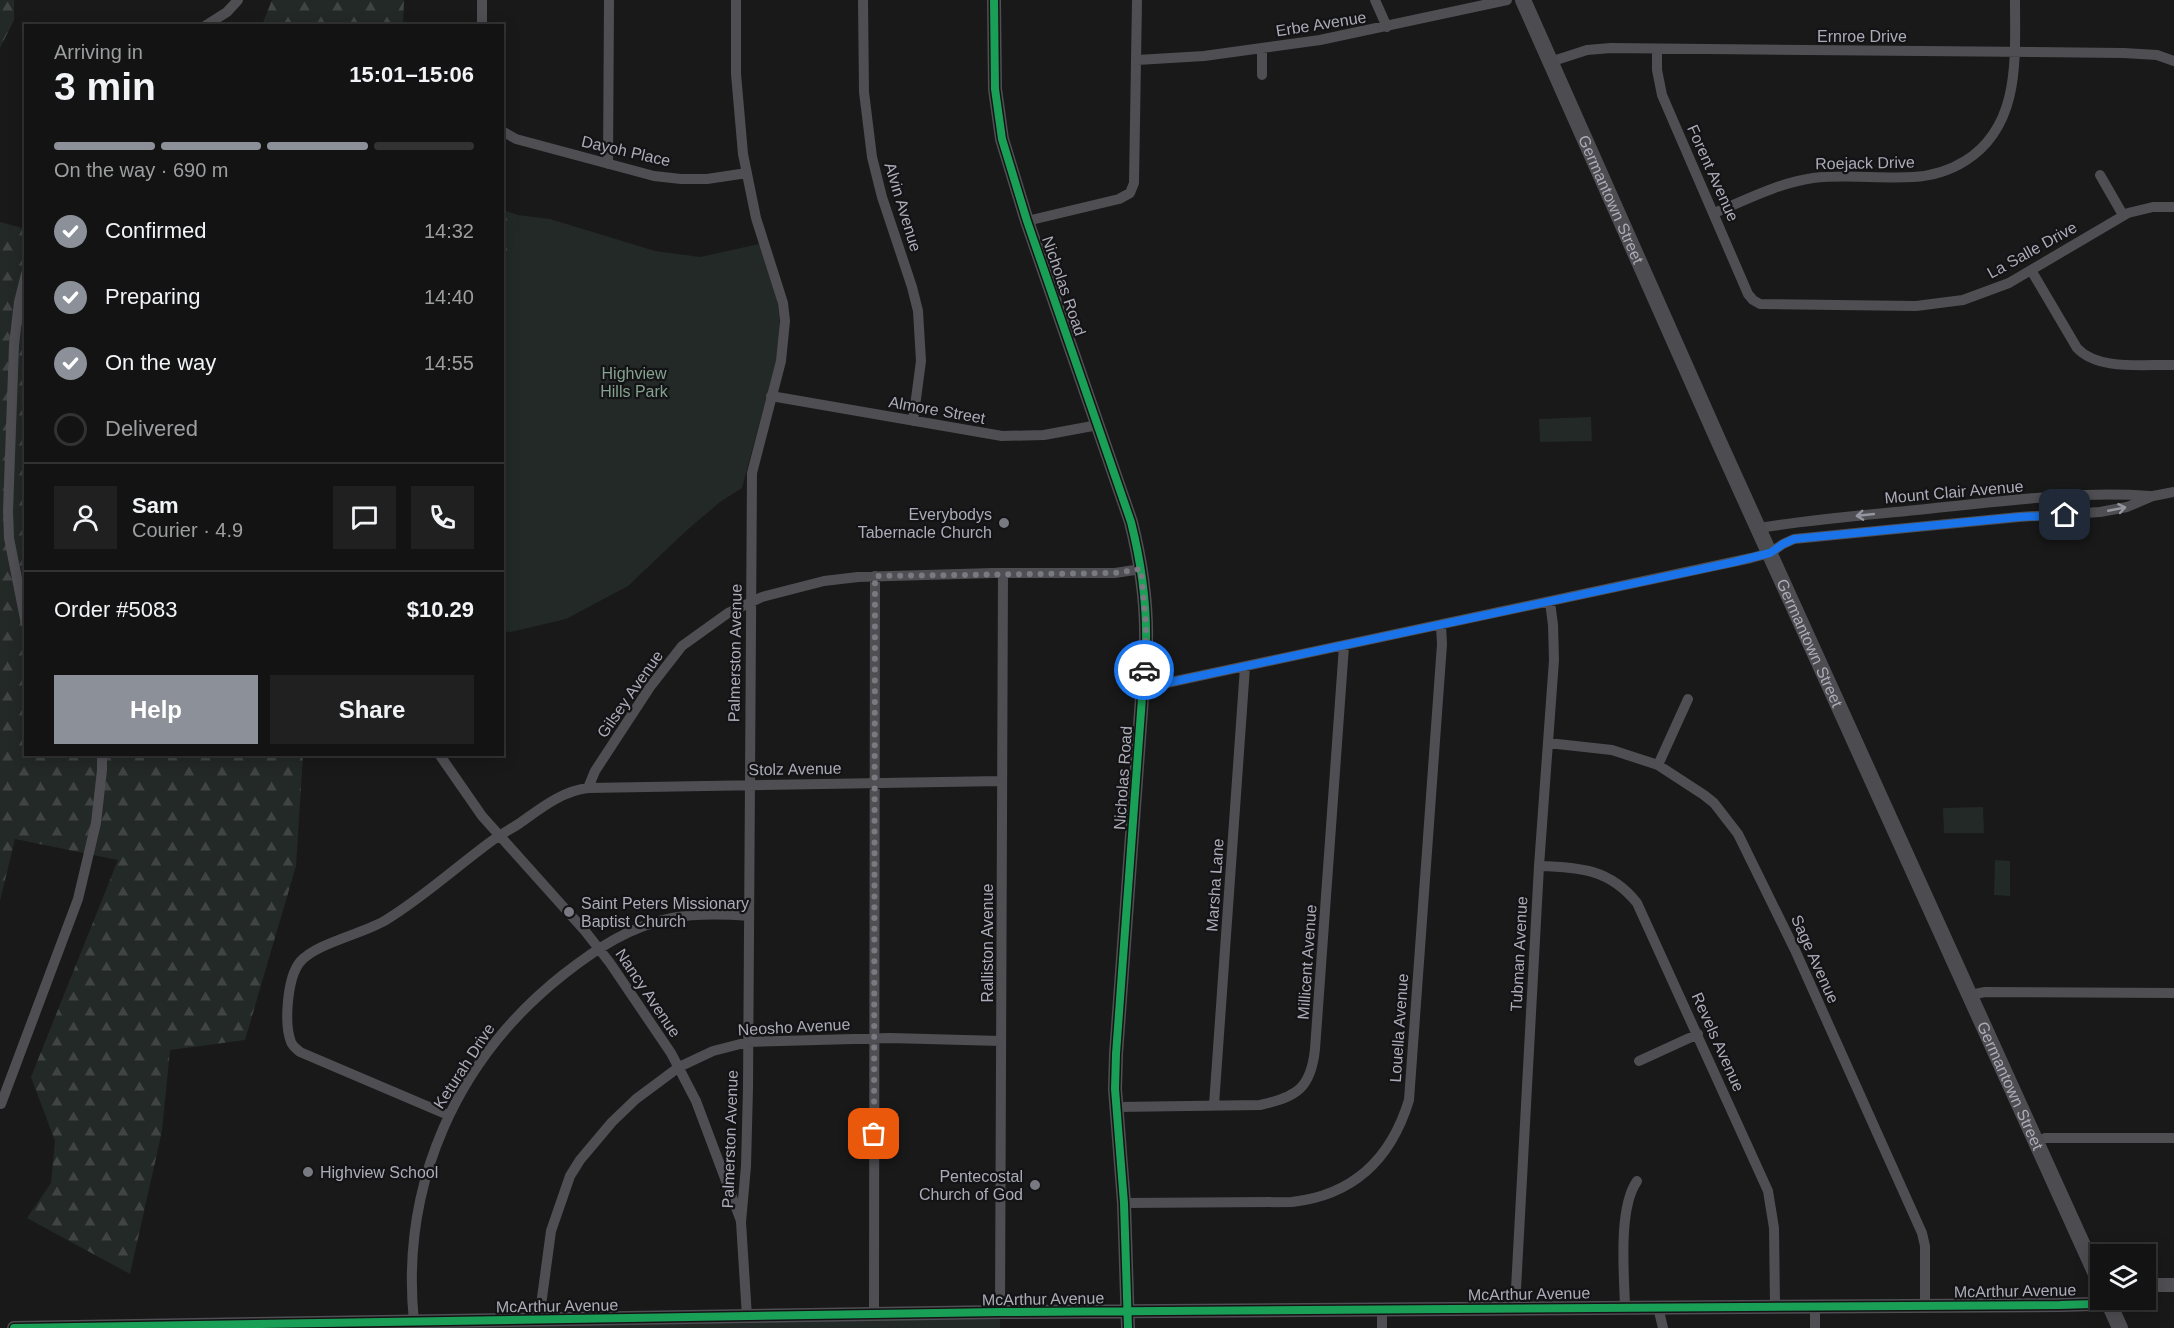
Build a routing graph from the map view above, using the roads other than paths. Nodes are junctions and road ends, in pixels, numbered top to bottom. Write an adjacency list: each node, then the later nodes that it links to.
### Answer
1 (238, 0): 12 (street)
2 (482, 0): 13 (street)
3 (609, 0): 23 (street)
4 (736, 0): 24 (street, Palmerston Avenue)
5 (863, 0): 35 (street, Alvin Avenue)
6 (994, 0): 29 (street, Nicholas Road)
7 (1137, 0): 18 (street)
8 (1376, 0): 14 (street)
9 (1508, 0): 14 (street, Erbe Avenue)
10 (1523, 0): 20 (main road, Germantown Street)
11 (2015, 0): 17 (street, Roejack Drive)
12 (209, 24)
13 (482, 24)
14 (1387, 27): 15 (street, Erbe Avenue)
15 (1262, 49): 18 (street, Erbe Avenue); 21 (street)
16 (1657, 49): 17 (street, Ernroe Drive); 20 (street, Ernroe Drive); 27 (street, Forent Avenue)
17 (2015, 52): 19 (street, Ernroe Drive); 27 (street, Roejack Drive)
18 (1137, 60): 29 (street)
19 (2174, 61)
20 (1550, 62): 39 (main road, Germantown Street)
21 (1262, 75)
22 (504, 132): 23 (street, Dayoh Place)
23 (608, 164): 24 (street, Dayoh Place)
24 (747, 173): 34 (street, Palmerston Avenue)
25 (2100, 175): 28 (street)
26 (2174, 207): 28 (street, La Salle Drive)
27 (1714, 213): 32 (street, Forent Avenue)
28 (2123, 215): 30 (street, La Salle Drive)
29 (1027, 220): 36 (street, Nicholas Road)
30 (2031, 270): 32 (street, La Salle Drive); 33 (street)
31 (24, 282): 40 (street)
32 (1757, 303)
33 (2174, 365)
34 (771, 396): 35 (street, Almore Street); 46 (street, Palmerston Avenue)
35 (913, 421): 36 (street, Almore Street)
36 (1098, 425): 43 (street, Nicholas Road)
37 (2174, 492): 38 (street, Mount Clair Avenue)
38 (2153, 496): 39 (street, Mount Clair Avenue, one-way to 39); 42 (street, Mount Clair Avenue, one-way to 38)
39 (1759, 528): 42 (main road, Germantown Street)
40 (11, 544): 41 (street); 48 (street)
41 (0, 551)
42 (1770, 553): 47 (street); 67 (main road, Germantown Street)
43 (1141, 569): 44 (street, Gilsey Avenue); 52 (street, Nicholas Road)
44 (1003, 573): 45 (street, Gilsey Avenue); 58 (street, Ralliston Avenue)
45 (875, 576): 46 (street, Gilsey Avenue); 59 (street)
46 (752, 602): 60 (street, Palmerston Avenue); 61 (street, Gilsey Avenue)
47 (1550, 602): 49 (street); 54 (street, Tubman Avenue)
48 (24, 613)
49 (1441, 626): 50 (street); 81 (street, Louella Avenue)
50 (1344, 646): 51 (street); 75 (street, Millicent Avenue)
51 (1245, 667): 52 (street); 75 (street, Marsha Lane)
52 (1143, 688): 76 (street, Nicholas Road)
53 (1688, 699): 57 (street)
54 (1548, 743): 57 (street, Sage Avenue); 63 (street, Tubman Avenue)
55 (102, 756): 74 (street)
56 (440, 756): 62 (street, Nancy Avenue)
57 (1658, 765): 88 (street, Sage Avenue)
58 (1002, 781): 59 (street, Stolz Avenue); 70 (street, Ralliston Avenue)
59 (876, 782): 60 (street, Stolz Avenue); 69 (street)
60 (749, 784): 61 (street, Stolz Avenue); 64 (street, Palmerston Avenue)
61 (588, 788): 62 (street)
62 (500, 835): 65 (street, Nancy Avenue); 77 (street)
63 (1539, 866): 68 (street, Revels Avenue); 91 (street, Tubman Avenue)
64 (749, 916): 65 (street, Keturah Drive); 71 (street, Palmerston Avenue)
65 (599, 948): 73 (street, Nancy Avenue); 77 (street, Keturah Drive)
66 (2174, 993): 67 (street)
67 (1970, 995): 79 (main road, Germantown Street)
68 (1698, 1035): 72 (street); 87 (street, Revels Avenue)
69 (874, 1039): 70 (street, Neosho Avenue); 71 (street, Neosho Avenue); 97 (street)
70 (1001, 1041): 95 (street, Ralliston Avenue)
71 (748, 1042): 73 (street, Neosho Avenue); 82 (street, Palmerston Avenue)
72 (1640, 1061)
73 (679, 1067): 82 (street, Nancy Avenue); 99 (street, Neosho Avenue)
74 (1, 1104)
75 (1214, 1104): 76 (street, Millicent Avenue)
76 (1117, 1107): 81 (street, Nicholas Road)
77 (448, 1115): 100 (street, Keturah Drive)
78 (2174, 1138): 79 (street)
79 (2036, 1142): 83 (main road, Germantown Street)
80 (1637, 1181): 89 (street)
81 (1125, 1203): 96 (street, Nicholas Road)
82 (741, 1222): 98 (street, Palmerston Avenue)
83 (2090, 1261)
84 (2156, 1285): 85 (street)
85 (2174, 1285)
86 (2090, 1304): 88 (street, McArthur Avenue)
87 (1775, 1305): 90 (street, McArthur Avenue); 92 (street, McArthur Avenue)
88 (1925, 1305): 90 (street, McArthur Avenue)
89 (1625, 1306): 91 (street, McArthur Avenue); 92 (street, McArthur Avenue)
90 (1815, 1306): 105 (street)
91 (1515, 1307): 93 (street, McArthur Avenue)
92 (1658, 1307): 104 (street)
93 (1382, 1309): 96 (street, McArthur Avenue); 103 (street)
94 (2112, 1310): 106 (main road)
95 (1000, 1312): 96 (street, McArthur Avenue); 97 (street, McArthur Avenue)
96 (1127, 1312): 102 (street, Nicholas Road)
97 (874, 1316): 98 (street, McArthur Avenue)
98 (747, 1317): 99 (street, McArthur Avenue)
99 (539, 1320): 100 (street, McArthur Avenue)
100 (414, 1322): 101 (street, McArthur Avenue)
101 (14, 1328)
102 (1128, 1328)
103 (1382, 1328)
104 (1664, 1328)
105 (1815, 1328)
106 (2120, 1328)

